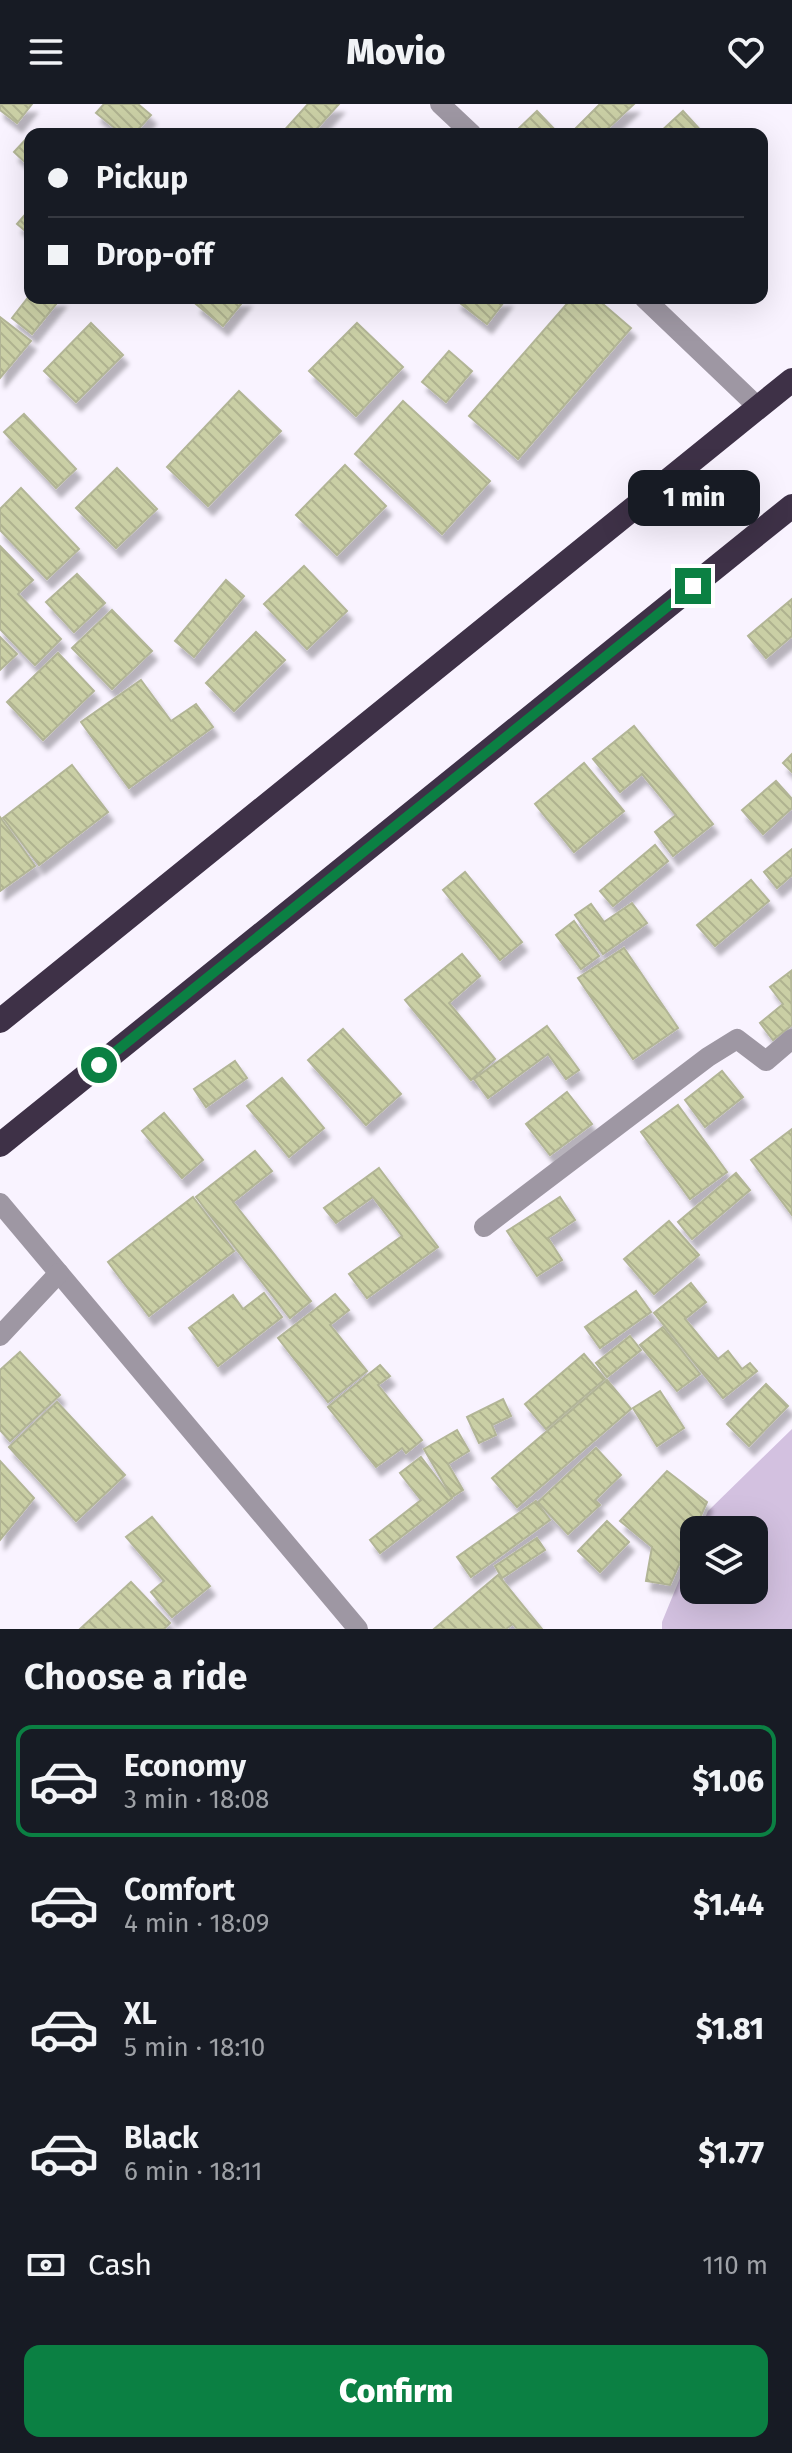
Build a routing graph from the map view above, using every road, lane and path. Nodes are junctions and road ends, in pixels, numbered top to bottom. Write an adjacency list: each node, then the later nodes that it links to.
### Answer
1 (440, 104): 2 (street)
2 (466, 128)
3 (650, 304): 5 (street)
4 (792, 380): 5 (highway)
5 (758, 407): 7 (highway)
6 (792, 506): 9 (highway)
7 (0, 1021)
8 (792, 1039): 11 (street)
9 (0, 1145)
10 (0, 1203): 12 (street)
11 (484, 1227)
12 (59, 1273): 13 (street); 14 (street)
13 (0, 1336)
14 (358, 1629)

